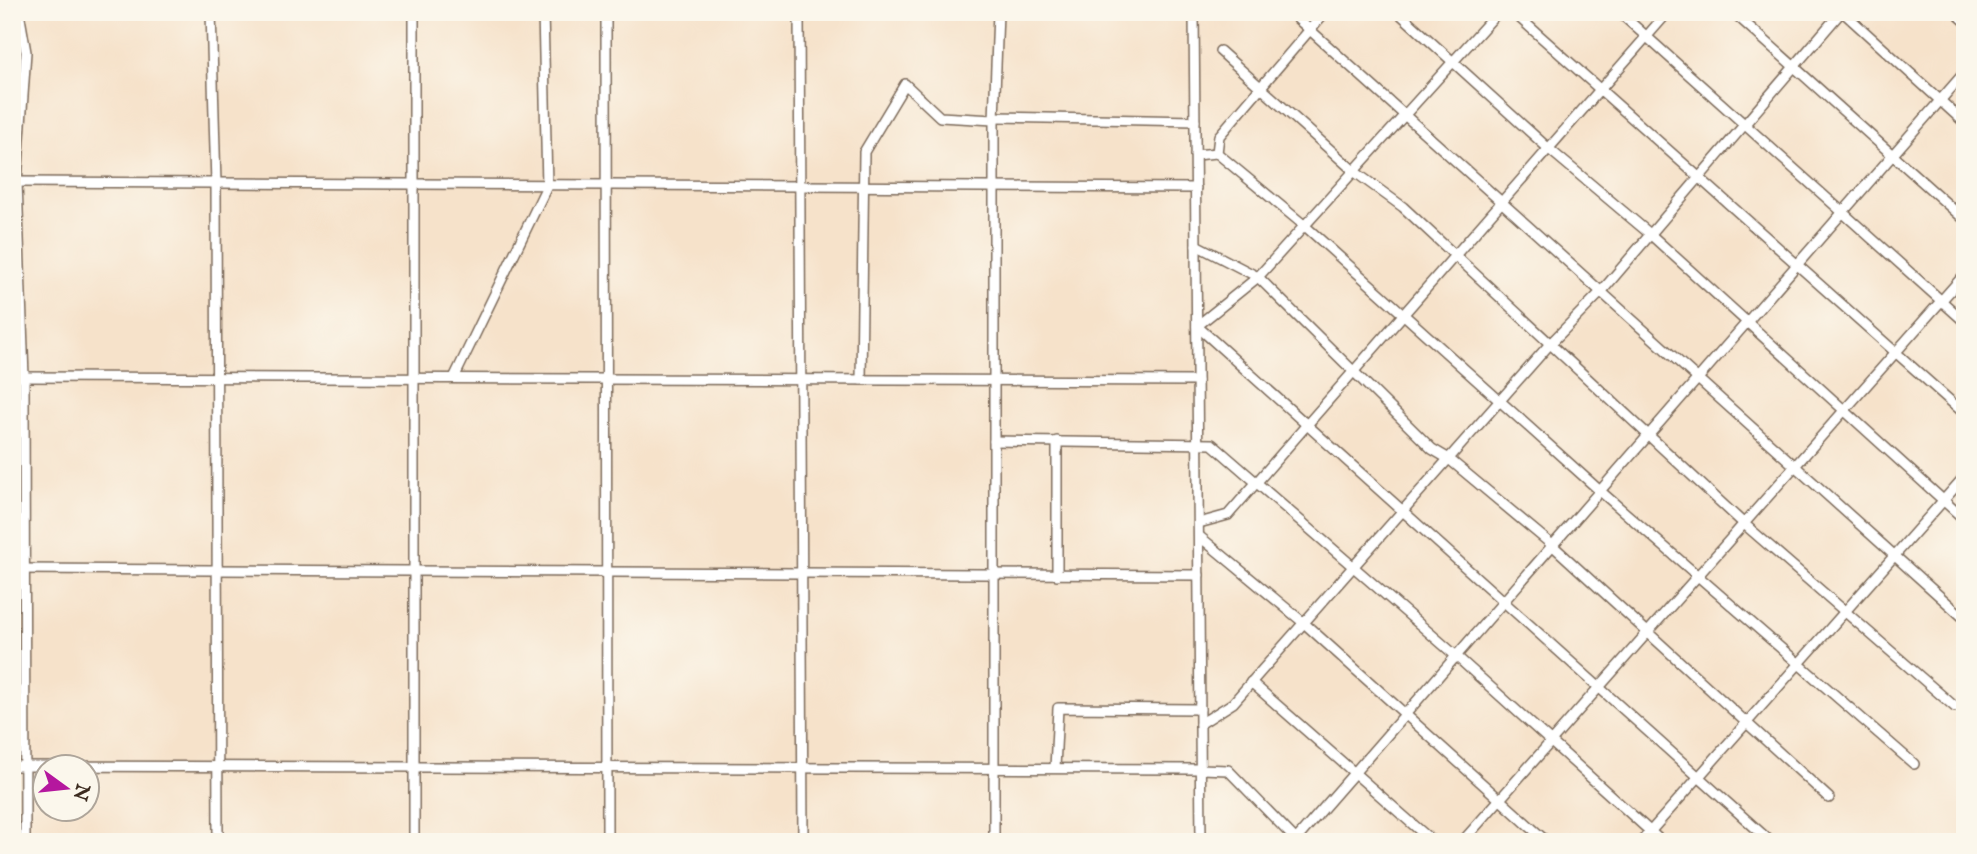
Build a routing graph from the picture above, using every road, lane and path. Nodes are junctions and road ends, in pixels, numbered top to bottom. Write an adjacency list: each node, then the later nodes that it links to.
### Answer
1 (19, 12): 40 (street)
2 (211, 12): 41 (street)
3 (414, 12): 42 (street)
4 (543, 12): 44 (street)
5 (606, 12): 43 (street)
6 (799, 12): 45 (street)
7 (998, 12): 30 (street)
8 (1194, 12): 31 (street)
9 (1290, 12): 20 (street)
10 (1325, 12): 20 (street)
11 (1398, 12): 23 (street)
12 (1497, 12): 23 (street)
13 (1513, 12): 27 (street)
14 (1619, 12): 21 (street)
15 (1668, 12): 21 (street)
16 (1734, 12): 24 (street)
17 (1842, 12): 24 (street); 28 (street)
18 (1955, 12): 19 (street)
19 (1965, 21)
20 (1310, 30): 26 (street); 29 (street)
21 (1647, 37): 27 (street); 33 (street)
22 (1220, 51): 26 (street)
23 (1452, 63): 29 (street); 34 (street)
24 (1794, 66): 33 (street); 37 (street)
25 (1965, 72): 28 (street)
26 (1261, 87): 35 (street); 38 (street)
27 (1601, 90): 34 (street); 39 (street)
28 (1940, 100): 32 (street); 37 (street)
29 (1405, 116): 38 (street); 49 (street)
30 (995, 119): 31 (street); 46 (street); 47 (street)
31 (1195, 121): 36 (street)
32 (1965, 123)
33 (1744, 124): 39 (street); 50 (street)
34 (1549, 149): 49 (street); 53 (street)
35 (1217, 153): 36 (street); 52 (street)
36 (1195, 155): 48 (street)
37 (1892, 155): 50 (street); 51 (street)
38 (1355, 172): 52 (street); 55 (street)
39 (1698, 177): 53 (street); 56 (street)
40 (15, 182): 41 (street); 69 (street)
41 (216, 184): 42 (street); 70 (street)
42 (412, 185): 44 (street); 73 (street)
43 (605, 185): 44 (street); 45 (street); 74 (street)
44 (547, 186): 71 (street)
45 (798, 187): 46 (street); 75 (street)
46 (863, 187): 47 (street); 76 (street)
47 (994, 187): 48 (street); 77 (street)
48 (1196, 188): 54 (street)
49 (1502, 203): 55 (street); 59 (street)
50 (1842, 212): 56 (street); 60 (street)
51 (1965, 220)
52 (1305, 226): 58 (street); 61 (street)
53 (1650, 234): 59 (street); 62 (street)
54 (1196, 245): 58 (street); 64 (street)
55 (1454, 258): 61 (street); 65 (street)
56 (1796, 264): 62 (street); 66 (street)
57 (1965, 274): 60 (street)
58 (1258, 277): 64 (street); 67 (street)
59 (1601, 292): 65 (street); 72 (street)
60 (1941, 300): 63 (street); 66 (street)
61 (1402, 316): 67 (street); 79 (street)
62 (1746, 321): 72 (street); 80 (street)
63 (1965, 322)
64 (1197, 326): 78 (street); 82 (street)
65 (1549, 345): 79 (street); 83 (street)
66 (1895, 352): 80 (street); 81 (street)
67 (1352, 372): 82 (street); 87 (street)
68 (12, 377): 69 (street)
69 (24, 377): 70 (street); 102 (street)
70 (216, 378): 73 (street); 103 (street)
71 (454, 378): 73 (street); 74 (street)
72 (1697, 378): 83 (street); 88 (street)
73 (415, 379): 104 (street)
74 (604, 379): 75 (street); 105 (street)
75 (799, 380): 76 (street); 106 (street)
76 (861, 380): 77 (street)
77 (994, 380): 78 (street); 84 (street)
78 (1197, 381): 86 (street)
79 (1499, 402): 87 (street); 91 (street)
80 (1843, 411): 88 (street); 92 (street)
81 (1965, 414)
82 (1307, 424): 90 (street); 93 (street)
83 (1648, 435): 91 (street); 96 (street)
84 (994, 441): 85 (street); 107 (street)
85 (1057, 441): 86 (street); 108 (street)
86 (1198, 443): 90 (street); 95 (street)
87 (1449, 459): 93 (street); 98 (street)
88 (1794, 467): 96 (street); 99 (street)
89 (1965, 476): 92 (street)
90 (1257, 482): 95 (street); 100 (street)
91 (1599, 490): 98 (street); 110 (street)
92 (1943, 500): 94 (street); 99 (street)
93 (1403, 511): 100 (street); 111 (street)
94 (1965, 520)
95 (1199, 523): 97 (street)
96 (1744, 523): 110 (street); 112 (street)
97 (1199, 536): 109 (street); 114 (street)
98 (1551, 544): 111 (street); 115 (street)
99 (1894, 555): 112 (street); 113 (street)
100 (1354, 566): 114 (street); 116 (street)
101 (12, 569): 102 (street)
102 (24, 569): 103 (street); 128 (street)
103 (217, 570): 104 (street); 129 (street)
104 (413, 571): 105 (street); 130 (street)
105 (606, 572): 106 (street); 131 (street)
106 (801, 573): 107 (street); 132 (street)
107 (994, 574): 108 (street); 133 (street)
108 (1057, 575): 109 (street)
109 (1199, 575): 121 (street)
110 (1697, 576): 115 (street); 117 (street)
111 (1503, 600): 116 (street); 119 (street)
112 (1845, 611): 117 (street); 120 (street)
113 (1965, 619)
114 (1304, 622): 118 (street); 122 (street)
115 (1648, 631): 119 (street); 123 (street)
116 (1455, 655): 122 (street); 125 (street)
117 (1798, 665): 123 (street); 126 (street)
118 (1251, 682): 124 (street); 136 (street)
119 (1599, 687): 125 (street); 137 (street)
120 (1955, 707)
121 (1200, 709): 124 (street); 134 (street)
122 (1405, 714): 136 (street); 139 (street)
123 (1747, 722): 137 (street); 138 (street)
124 (1200, 724): 135 (street)
125 (1550, 742): 139 (street); 140 (street)
126 (1914, 764)
127 (12, 766): 128 (street)
128 (25, 766): 129 (street); 142 (street)
129 (217, 766): 130 (street); 143 (street)
130 (414, 767): 131 (street); 144 (street)
131 (607, 767): 132 (street); 145 (street)
132 (802, 768): 133 (street); 146 (street)
133 (994, 768): 134 (street); 147 (street)
134 (1055, 768): 135 (street)
135 (1201, 769): 141 (street); 148 (street)
136 (1353, 774): 141 (street); 149 (street)
137 (1699, 776): 140 (street); 154 (street)
138 (1829, 798)
139 (1499, 800): 150 (street); 151 (street)
140 (1650, 831): 152 (street); 153 (street)
141 (1296, 841)
142 (25, 842)
143 (218, 842)
144 (414, 842)
145 (607, 842)
146 (803, 842)
147 (994, 842)
148 (1201, 842)
149 (1433, 842)
150 (1462, 842)
151 (1547, 842)
152 (1641, 842)
153 (1662, 842)
154 (1771, 842)

